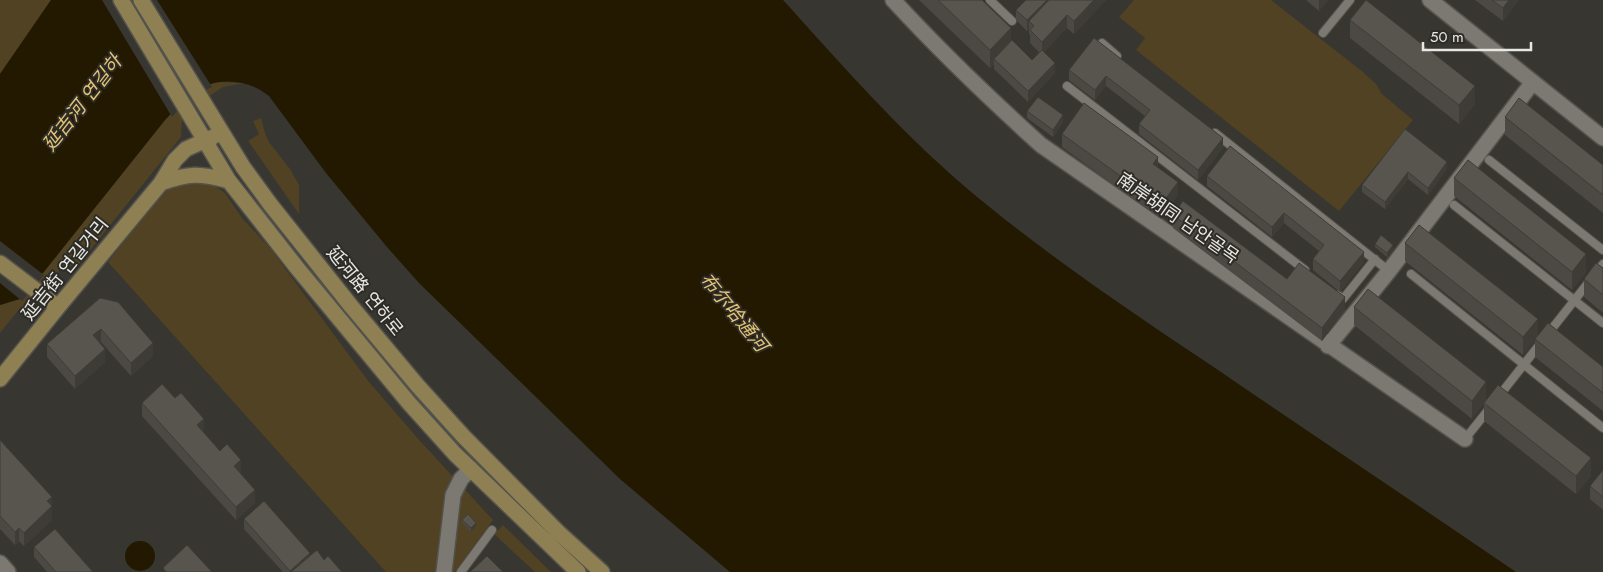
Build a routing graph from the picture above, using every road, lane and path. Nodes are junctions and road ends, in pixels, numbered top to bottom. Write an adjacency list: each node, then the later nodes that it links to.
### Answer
1 (121, 0): 15 (main road)
2 (142, 0): 13 (main road, 延河路 연하로)
3 (893, 0): 32 (street, 南岸胡同 남안골목)
4 (990, 0): 7 (lane)
5 (1350, 0): 8 (lane)
6 (1430, 0): 11 (street)
7 (1012, 20)
8 (1323, 33)
9 (1102, 43): 10 (lane)
10 (1125, 61)
11 (1533, 82): 16 (street); 25 (street)
12 (1067, 86): 27 (lane)
13 (219, 128): 15 (main road, 延吉街 연길거리); 44 (main road, 延河路 연하로)
14 (1209, 128): 22 (lane)
15 (202, 137): 18 (main road); 19 (main road, 延吉街 연길거리)
16 (1603, 138)
17 (1489, 160): 21 (lane)
18 (229, 180): 19 (main road); 37 (main road)
19 (161, 184): 30 (main road, 延吉街 연길거리)
20 (1454, 206): 29 (lane)
21 (1603, 250)
22 (1375, 259): 25 (lane); 28 (lane)
23 (0, 263): 30 (main road)
24 (1603, 264): 29 (lane)
25 (1389, 271): 32 (street)
26 (1410, 274): 33 (lane)
27 (1313, 276)
28 (1328, 288)
29 (1574, 300): 31 (lane); 33 (lane)
30 (53, 304): 34 (main road, 延吉街 연길거리)
31 (1603, 323)
32 (1328, 346): 36 (street, 南岸胡同 남안골목)
33 (1524, 364): 35 (lane); 36 (lane)
34 (0, 380)
35 (1603, 428)
36 (1465, 439)
37 (470, 469): 41 (street); 43 (main road)
38 (492, 530): 42 (lane)
39 (0, 563): 40 (street)
40 (8, 572)
41 (444, 572)
42 (461, 572)
43 (578, 572)
44 (602, 572)

